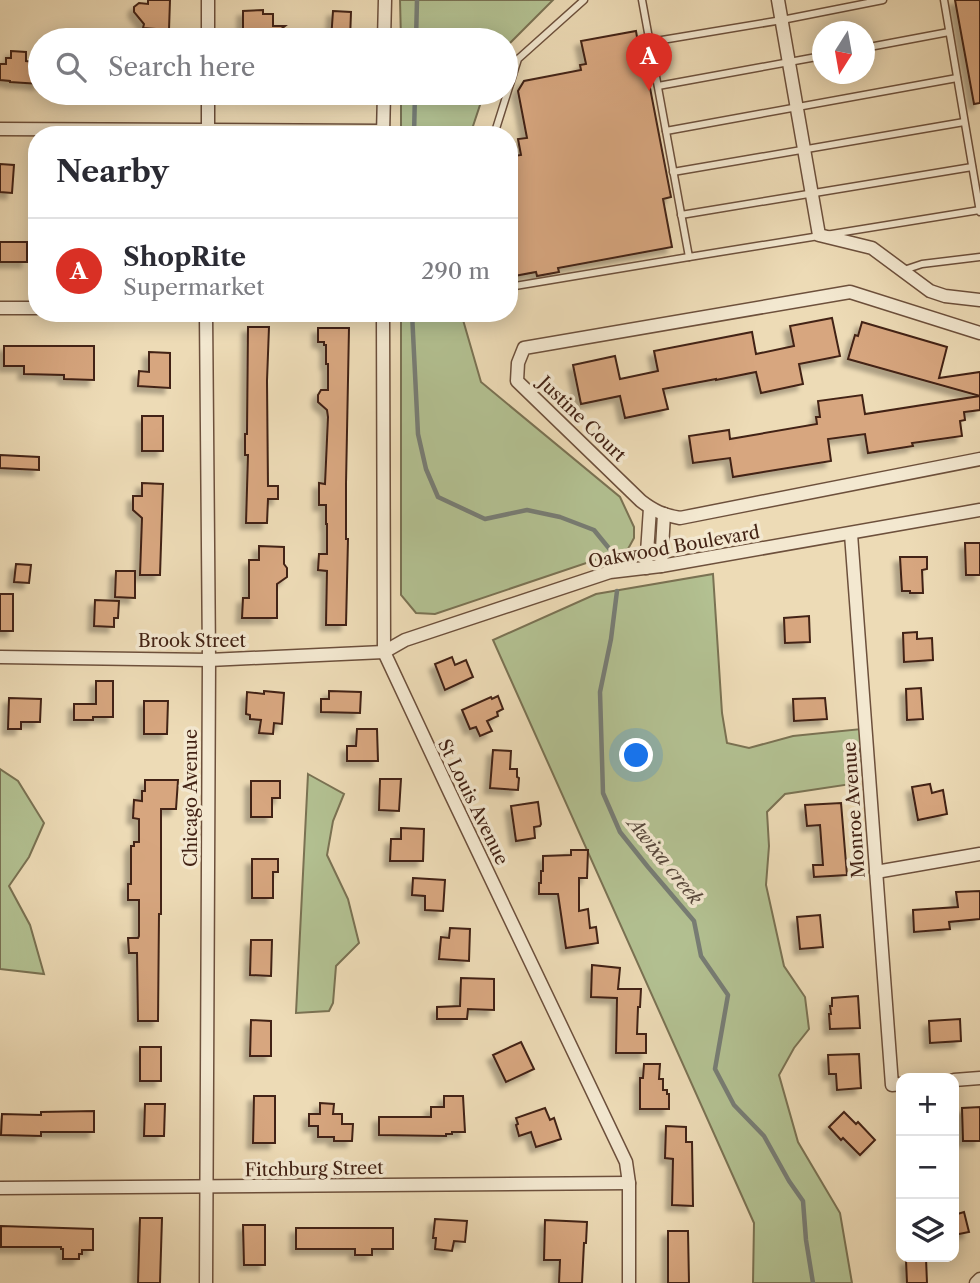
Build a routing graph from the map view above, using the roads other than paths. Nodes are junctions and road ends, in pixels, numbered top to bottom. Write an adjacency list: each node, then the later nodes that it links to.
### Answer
1 (208, 0): 9 (street)
2 (385, 0): 10 (street)
3 (584, 0): 15 (lane)
4 (642, 0): 12 (lane)
5 (778, 0): 8 (street)
6 (883, 0): 8 (lane)
7 (944, 0): 11 (lane)
8 (782, 20): 12 (lane); 16 (street)
9 (208, 28)
10 (384, 28)
11 (949, 32): 13 (lane); 17 (lane)
12 (650, 42): 18 (lane)
13 (875, 46)
14 (812, 58): 16 (lane)
15 (518, 59)
16 (789, 62): 18 (lane); 22 (street)
17 (957, 78): 22 (lane); 23 (lane)
18 (658, 86): 29 (lane)
19 (208, 105): 24 (street)
20 (384, 105): 25 (street)
21 (503, 105): 26 (lane)
22 (797, 107): 29 (lane); 30 (street)
23 (964, 122): 30 (lane); 31 (lane)
24 (208, 126)
25 (383, 126)
26 (497, 126)
27 (0, 129): 28 (street)
28 (28, 129)
29 (666, 131): 32 (lane)
30 (804, 148): 32 (lane); 33 (street)
31 (972, 167): 33 (lane); 34 (lane)
32 (673, 172): 35 (lane)
33 (811, 194): 35 (lane); 36 (street)
34 (980, 211): 36 (lane)
35 (681, 215): 37 (lane)
36 (819, 235): 37 (lane); 39 (street)
37 (689, 257): 40 (lane)
38 (980, 257): 39 (lane)
39 (902, 270): 41 (street)
40 (518, 286)
41 (980, 300)
42 (0, 308): 43 (street)
43 (28, 308)
44 (206, 322): 56 (street, Chicago Avenue)
45 (383, 322): 54 (street, St Louis Avenue)
46 (980, 332): 48 (street, Justine Court)
47 (980, 459): 50 (street, Justine Court)
48 (650, 508): 50 (street, Justine Court); 53 (street)
49 (980, 510): 51 (street, Oakwood Boulevard)
50 (664, 514): 52 (street)
51 (851, 534): 52 (street, Oakwood Boulevard); 58 (street, Monroe Avenue)
52 (661, 566): 53 (street, Oakwood Boulevard)
53 (646, 568): 54 (street, Oakwood Boulevard)
54 (384, 652): 56 (street, Brook Street); 62 (street, St Louis Avenue)
55 (0, 657): 56 (street, Brook Street)
56 (209, 660): 63 (street, Chicago Avenue)
57 (980, 854): 58 (street)
58 (876, 872): 61 (street, Monroe Avenue)
59 (980, 1078): 60 (street)
60 (959, 1080)
61 (896, 1084)
62 (629, 1183): 63 (street, Fitchburg Street); 67 (street, St Louis Avenue)
63 (206, 1187): 64 (street, Fitchburg Street); 66 (street, Chicago Avenue)
64 (0, 1188)
65 (980, 1279): 68 (street)
66 (206, 1283)
67 (629, 1283)
68 (976, 1283)

